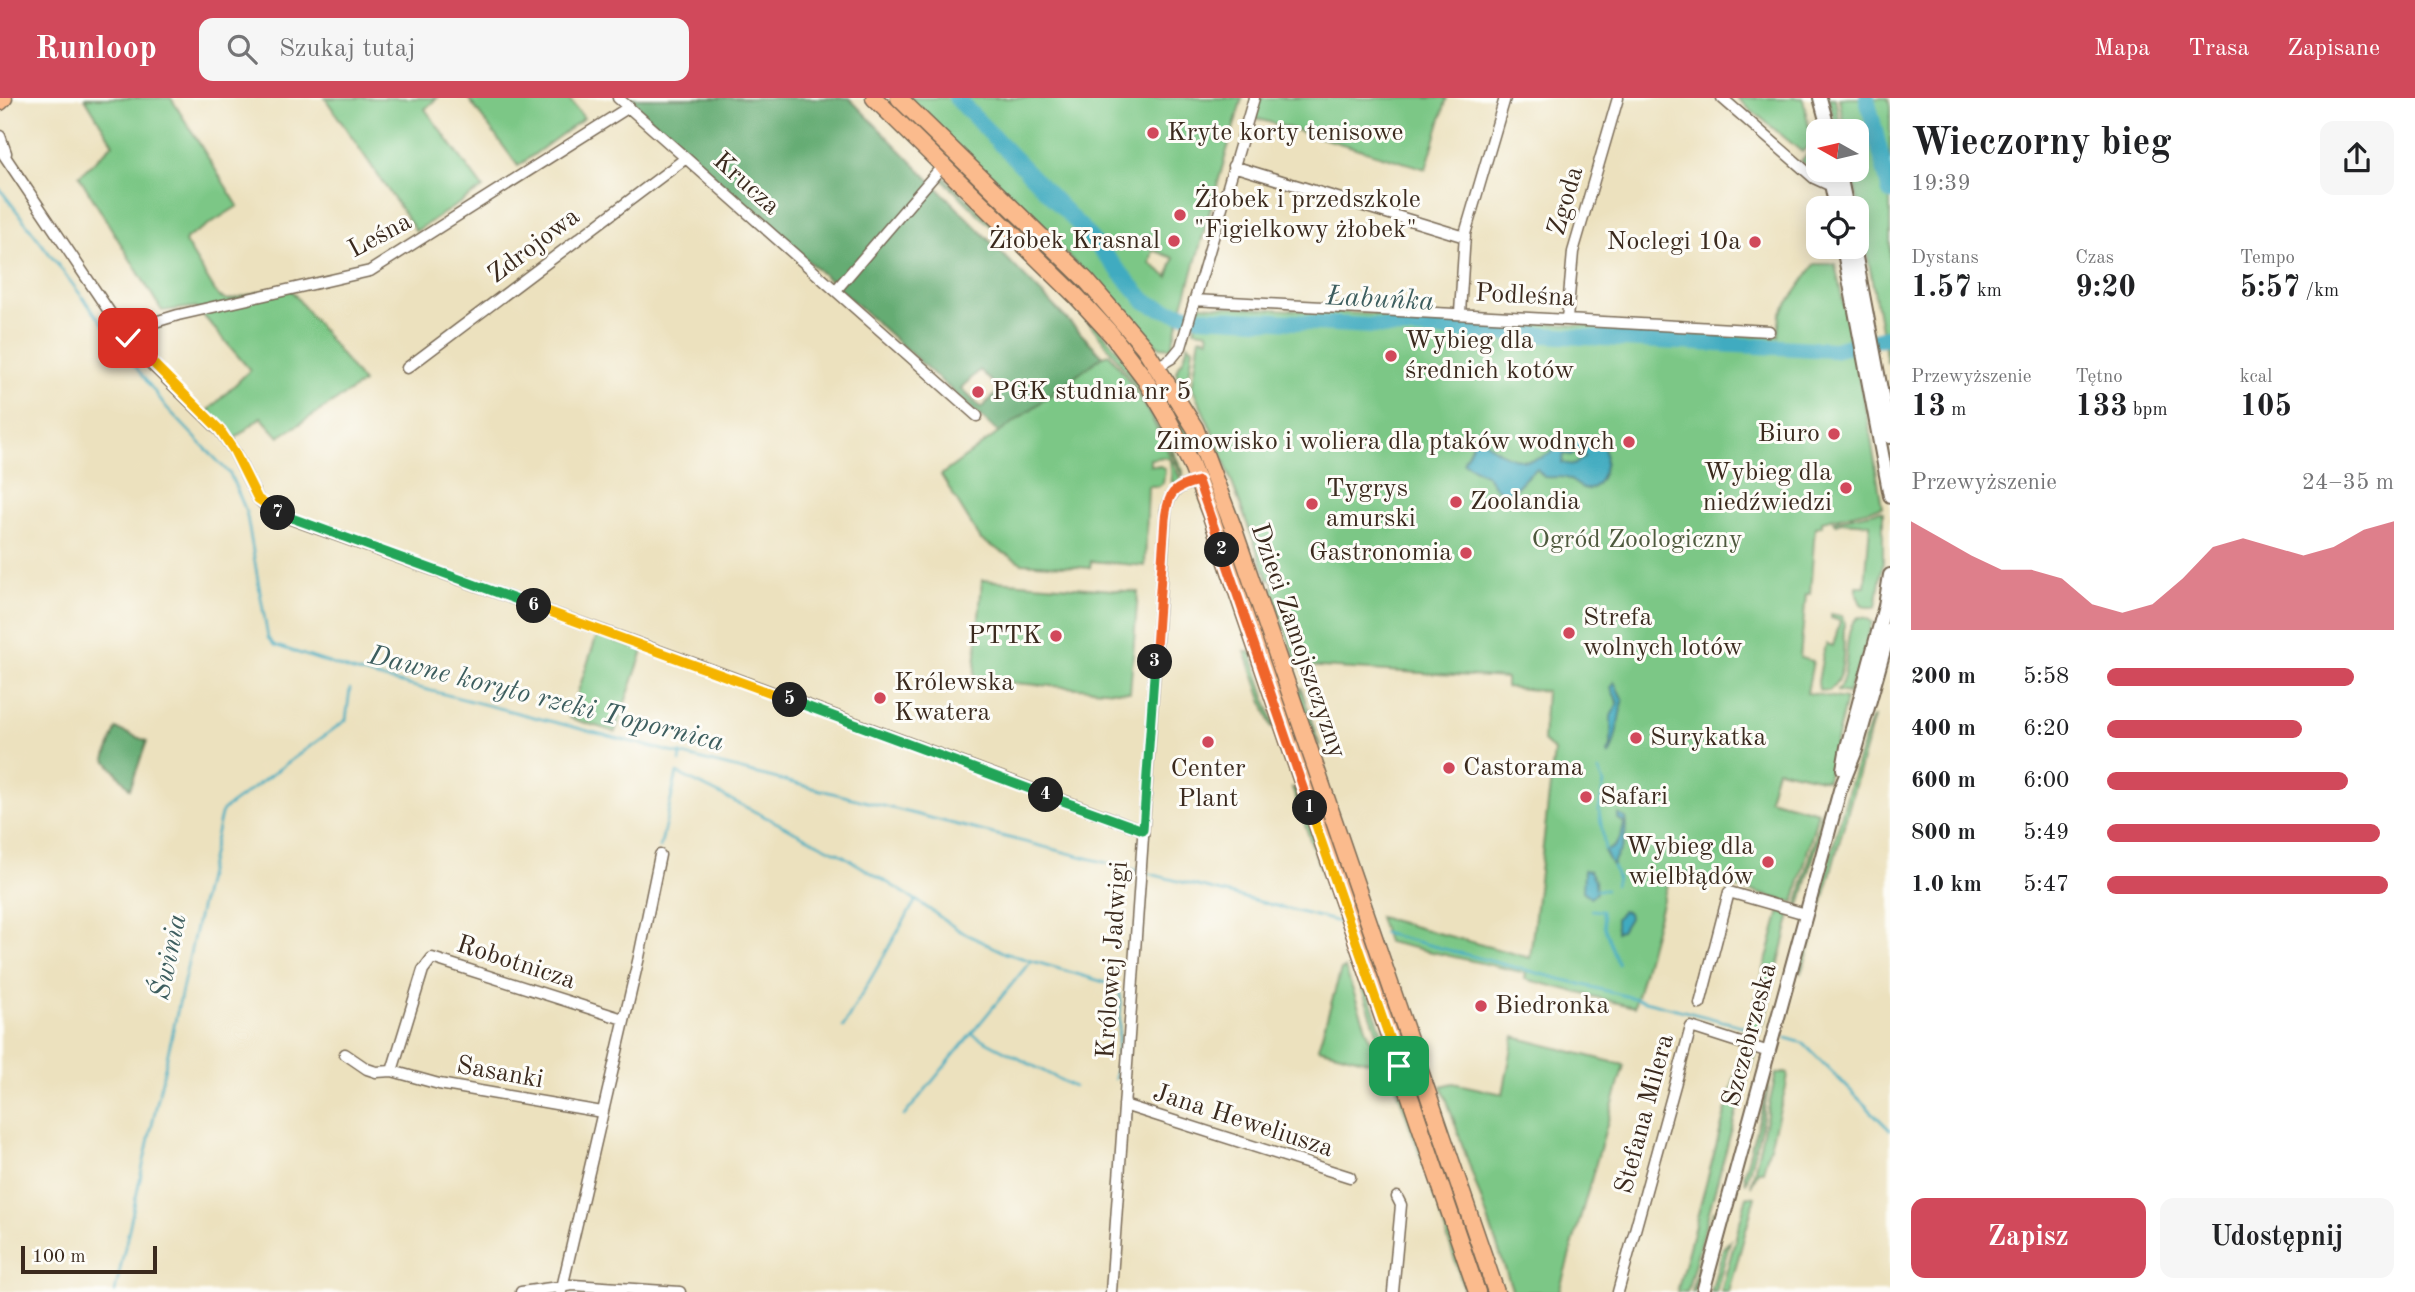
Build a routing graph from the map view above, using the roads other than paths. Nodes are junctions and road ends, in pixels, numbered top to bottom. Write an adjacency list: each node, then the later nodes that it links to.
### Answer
1 (4, 98): 10 (main road)
2 (618, 98): 11 (street, Krucza)
3 (874, 98): 18 (main road, Dzieci Zamojszczyzny)
4 (899, 98): 15 (main road, Dzieci Zamojszczyzny)
5 (1254, 98): 19 (street)
6 (1505, 98): 21 (street)
7 (1618, 98): 28 (street, Zgoda)
8 (1722, 98): 20 (street)
9 (1820, 98): 12 (street)
10 (0, 102)
11 (629, 107): 16 (street, Krucza); 30 (street, Leśna)
12 (1824, 119)
13 (0, 136): 17 (street)
14 (0, 149): 17 (street)
15 (955, 153): 18 (street); 31 (main road, Dzieci Zamojszczyzny)
16 (686, 158): 24 (street, Krucza); 33 (street, Zdrojowa)
17 (10, 164): 30 (street)
18 (942, 166): 24 (street); 34 (main road, Dzieci Zamojszczyzny)
19 (1233, 166): 21 (street); 25 (street)
20 (1806, 171)
21 (1465, 237): 26 (street)
22 (1846, 259): 27 (street)
23 (1855, 259): 27 (street)
24 (836, 290): 35 (street, Krucza)
25 (1193, 302): 26 (street, Podleśna); 31 (street)
26 (1460, 313): 28 (street, Podleśna)
27 (1862, 318): 32 (street)
28 (1567, 319): 29 (street, Podleśna)
29 (1769, 331)
30 (122, 332): 42 (street)
31 (1158, 366): 34 (street); 60 (main road, Dzieci Zamojszczyzny)
32 (1871, 367): 36 (street); 38 (street)
33 (407, 368)
34 (1143, 376): 37 (main road, Dzieci Zamojszczyzny)
35 (977, 416)
36 (1890, 436)
37 (1198, 481): 42 (street, Królowej Jadwigi); 59 (main road, Dzieci Zamojszczyzny)
38 (1890, 496)
39 (1890, 575): 41 (street, Szczebrzeska)
40 (1890, 629): 41 (street, Szczebrzeska)
41 (1840, 790): 44 (street, Szczebrzeska)
42 (1143, 830): 50 (street, Królowej Jadwigi)
43 (660, 855): 46 (street)
44 (1806, 914): 45 (street, Stefana Milera); 47 (street, Szczebrzeska)
45 (1700, 1004)
46 (624, 1019): 49 (street, Robotnicza); 51 (street)
47 (1769, 1052): 61 (street, Stefana Milera); 62 (street, Szczebrzeska)
48 (345, 1054): 49 (street, Sasanki)
49 (392, 1071): 51 (street, Sasanki)
50 (1124, 1105): 52 (street, Jana Heweliusza); 57 (street, Królowej Jadwigi)
51 (602, 1112): 54 (street)
52 (1350, 1177)
53 (1397, 1197): 58 (street)
54 (561, 1289): 55 (street); 56 (street)
55 (521, 1292)
56 (680, 1292)
57 (1111, 1292)
58 (1393, 1292)
59 (1477, 1292)
60 (1496, 1292)
61 (1618, 1292)
62 (1703, 1292)

